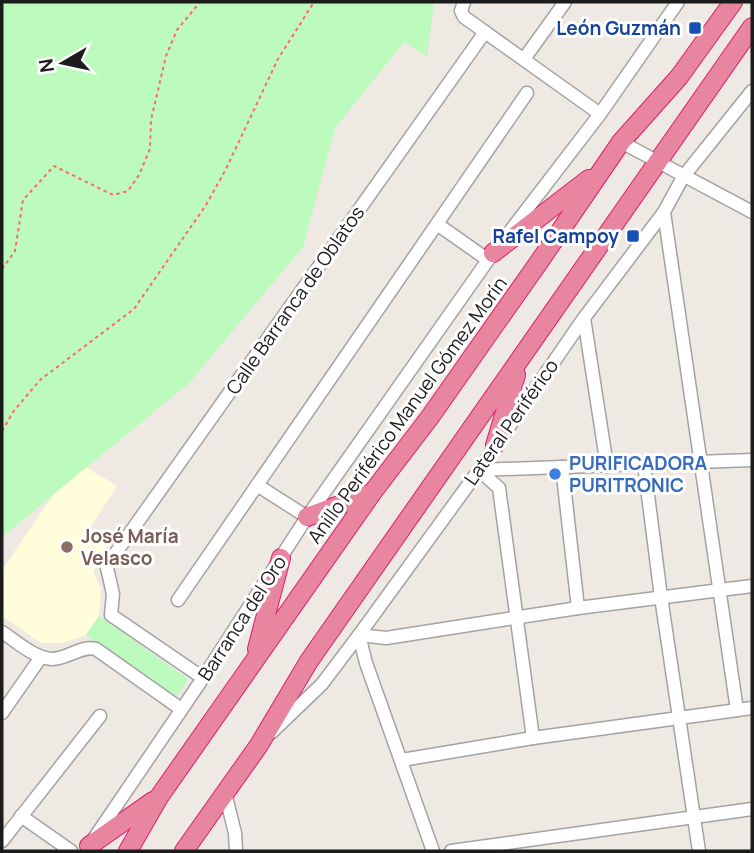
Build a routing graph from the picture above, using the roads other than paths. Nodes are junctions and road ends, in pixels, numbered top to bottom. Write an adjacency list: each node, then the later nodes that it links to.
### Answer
1 (565, 2): 7 (street)
2 (678, 2): 10 (street, Barranca del Oro)
3 (733, 2): 11 (highway, Anillo Periférico Manuel Gómez Morín)
4 (462, 6): 6 (street)
5 (752, 27): 12 (highway)
6 (485, 32): 7 (street); 42 (street, Calle Barranca de Oblatos)
7 (524, 59): 10 (street)
8 (752, 91): 14 (street, Lateral Periférico)
9 (527, 93): 17 (street)
10 (600, 114): 18 (street, Barranca del Oro)
11 (621, 142): 12 (street); 13 (highway, Anillo Periférico Manuel Gómez Morín)
12 (657, 161): 14 (street); 20 (highway)
13 (603, 168): 18 (highway); 29 (highway, Anillo Periférico Manuel Gómez Morín)
14 (684, 177): 15 (street, Lateral Periférico); 16 (street)
15 (664, 212): 19 (street, Lateral Periférico); 23 (street)
16 (752, 212)
17 (437, 224): 18 (street); 28 (street)
18 (491, 257): 30 (street, Barranca del Oro)
19 (584, 318): 21 (street, Lateral Periférico); 25 (street)
20 (521, 358): 21 (highway); 50 (highway)
21 (495, 445): 27 (street, Lateral Periférico)
22 (752, 460): 23 (street)
23 (701, 462): 24 (street); 33 (street)
24 (644, 464): 25 (street); 34 (street)
25 (607, 466): 26 (street)
26 (562, 467): 27 (street); 36 (street)
27 (479, 470): 37 (street); 39 (street, Lateral Periférico)
28 (257, 485): 30 (street); 35 (street)
29 (372, 493): 30 (highway); 41 (highway, Anillo Periférico Manuel Gómez Morín)
30 (307, 517): 31 (street, Barranca del Oro)
31 (281, 558): 41 (highway); 42 (street, Barranca del Oro)
32 (752, 586): 33 (street)
33 (720, 591): 34 (street); 45 (street)
34 (661, 597): 36 (street); 48 (street)
35 (178, 600)
36 (578, 608): 37 (street)
37 (517, 619): 39 (street); 49 (street)
38 (2, 632): 40 (street)
39 (359, 635): 50 (street, Lateral Periférico); 51 (street)
40 (41, 657): 44 (street); 46 (street)
41 (253, 663): 53 (highway, Anillo Periférico Manuel Gómez Morín)
42 (203, 678): 44 (street, Barranca del Oro)
43 (752, 708): 45 (street)
44 (181, 709): 58 (street, Barranca del Oro)
45 (737, 710): 48 (street)
46 (2, 713)
47 (100, 716): 55 (street)
48 (680, 719): 49 (street); 56 (street)
49 (533, 738): 51 (street)
50 (259, 745): 52 (highway)
51 (402, 760): 63 (street)
52 (225, 793): 61 (highway); 62 (street)
53 (159, 797): 58 (highway); 59 (highway); 60 (highway, Anillo Periférico Manuel Gómez Morín)
54 (752, 809): 56 (street)
55 (21, 816): 57 (street); 58 (street)
56 (694, 818): 64 (street); 65 (street)
57 (2, 841)
58 (81, 849)
59 (120, 851)
60 (128, 851)
61 (184, 851)
62 (236, 851)
63 (433, 851)
64 (452, 851)
65 (699, 851)

